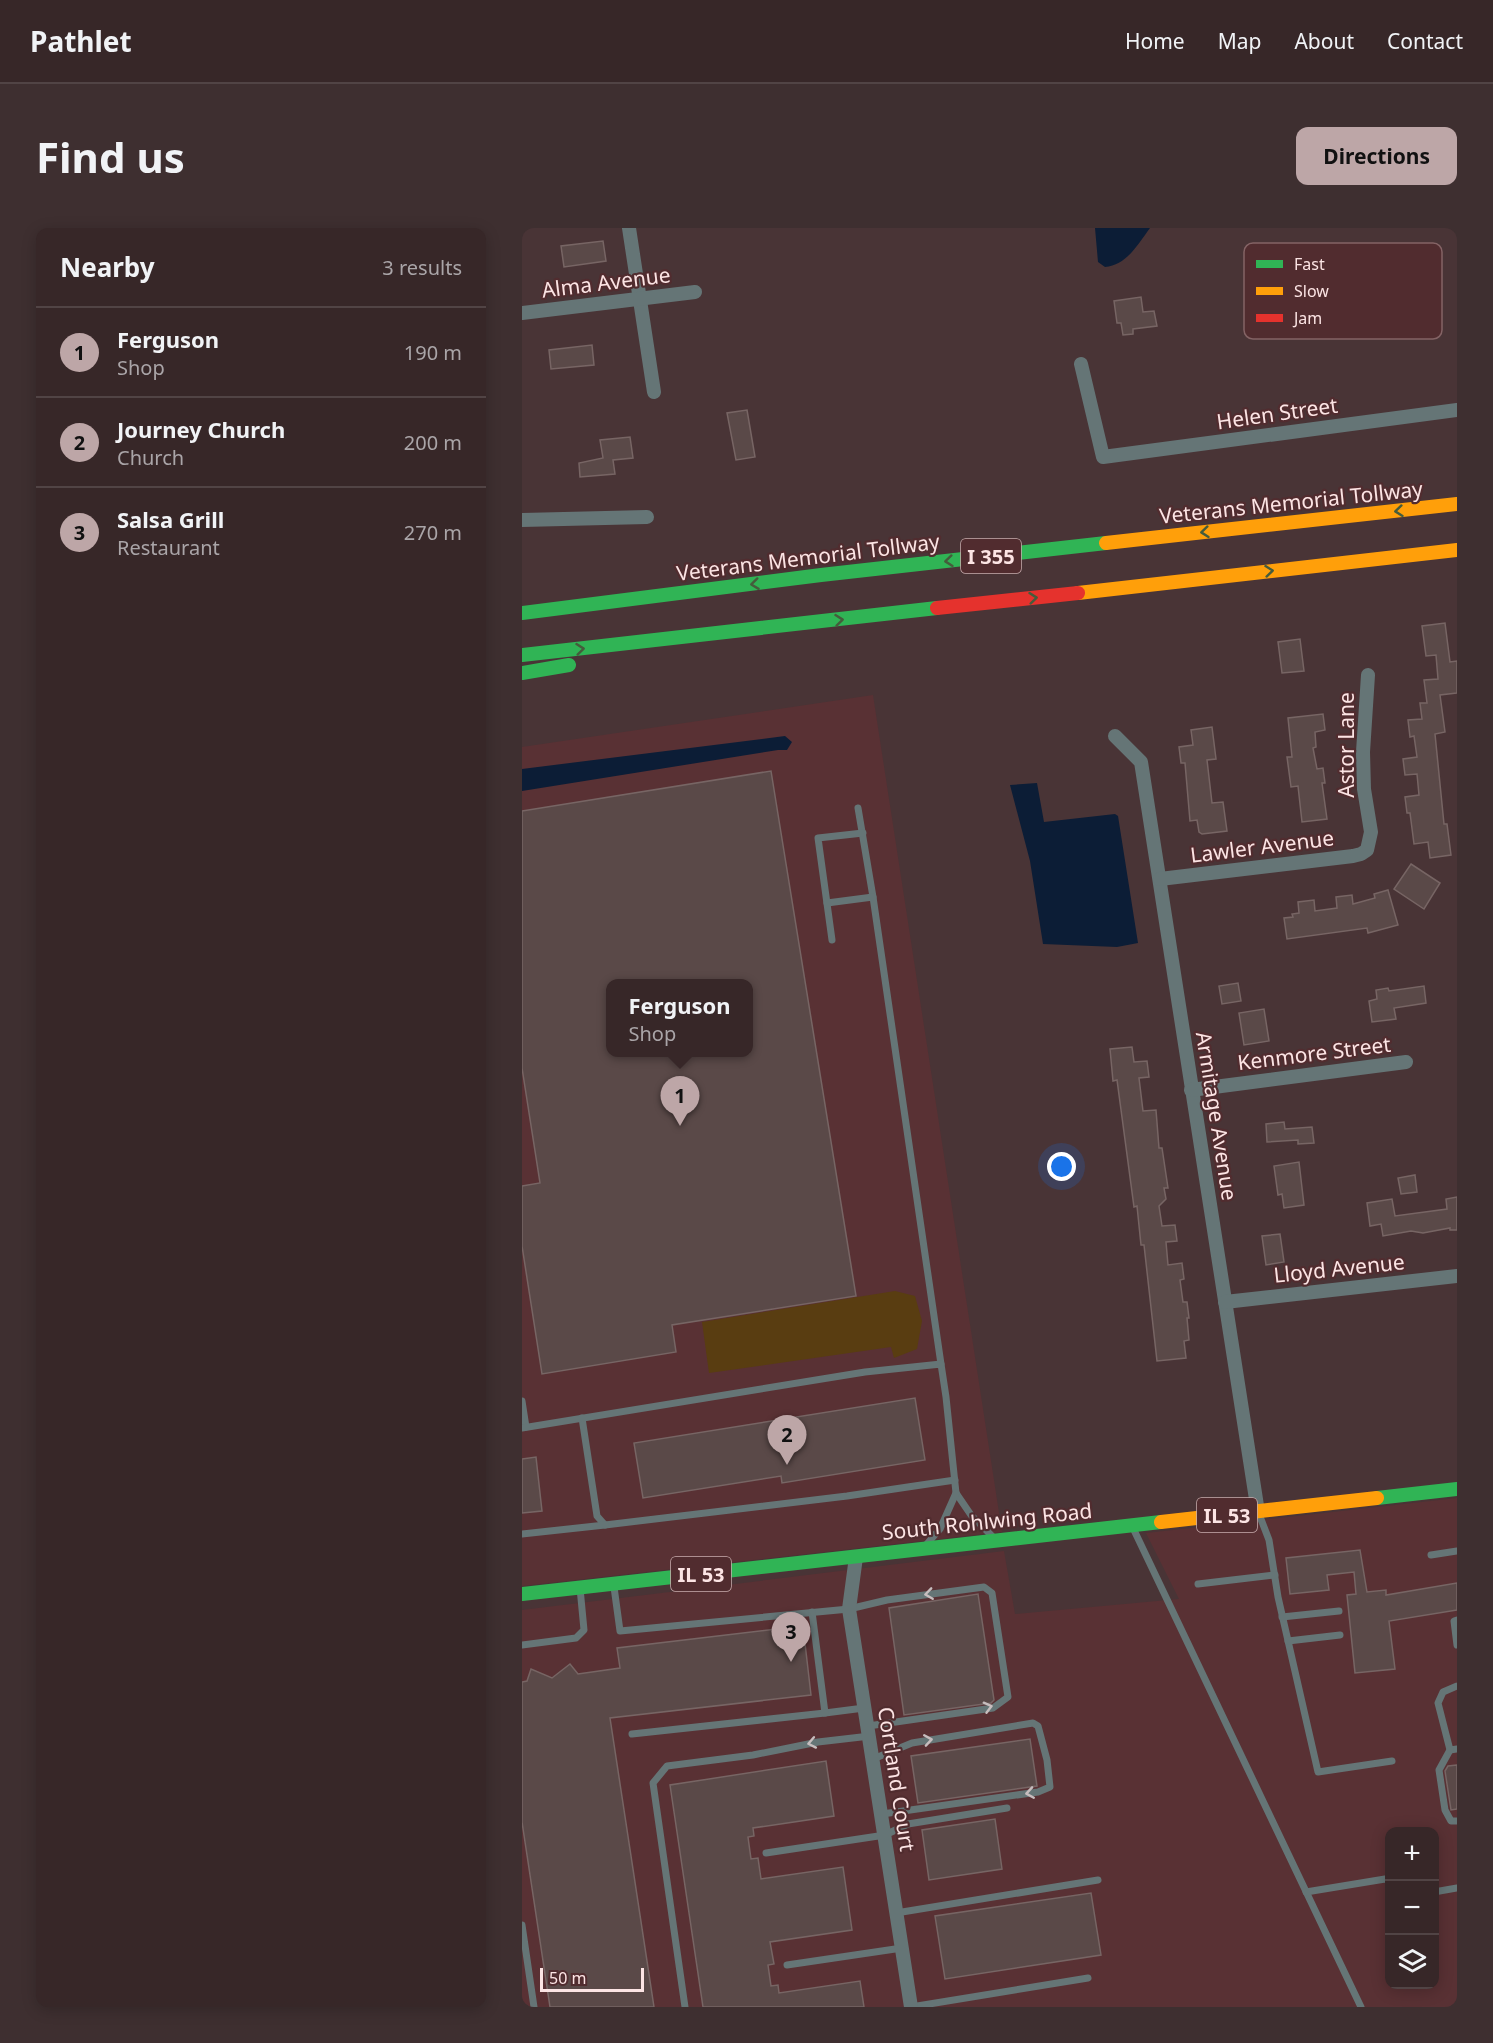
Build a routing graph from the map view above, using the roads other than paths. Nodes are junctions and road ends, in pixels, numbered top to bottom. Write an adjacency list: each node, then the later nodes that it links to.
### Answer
1 (629, 228): 3 (street)
2 (695, 292): 3 (street, Alma Avenue)
3 (641, 299): 4 (street, Alma Avenue); 6 (street)
4 (522, 313)
5 (1081, 363): 7 (street, Helen Street)
6 (654, 392)
7 (1457, 410)
8 (1457, 504): 12 (main road, Veterans Memorial Tollway / I 355, one-way to 12)
9 (647, 517): 10 (street)
10 (522, 520)
11 (1457, 550): 13 (main road, I 355, one-way to 11)
12 (523, 613)
13 (781, 626): 14 (main road, I 355, one-way to 13); 15 (main road)
14 (522, 655)
15 (522, 673)
16 (1368, 675): 20 (street, Astor Lane)
17 (1115, 736): 21 (street, Armitage Avenue)
18 (858, 808): 19 (lane)
19 (862, 833): 22 (lane); 23 (lane)
20 (1367, 850): 21 (street, Lawler Avenue)
21 (1160, 879): 26 (street, Armitage Avenue)
22 (873, 897): 23 (lane); 29 (lane)
23 (827, 903): 24 (lane)
24 (832, 940)
25 (1406, 1062): 26 (street, Kenmore Street)
26 (1191, 1090): 28 (street, Armitage Avenue)
27 (1457, 1276): 28 (street, Lloyd Avenue)
28 (1225, 1302): 36 (street, Armitage Avenue)
29 (941, 1364): 31 (lane); 33 (lane)
30 (522, 1401): 32 (lane)
31 (582, 1418): 32 (lane); 37 (lane)
32 (524, 1428)
33 (955, 1480): 35 (lane); 37 (lane)
34 (1457, 1489): 36 (main road, South Rohlwing Road / IL 53)
35 (956, 1493): 40 (lane); 41 (lane)
36 (1258, 1512): 38 (main road, South Rohlwing Road / IL 53); 45 (lane)
37 (605, 1525): 39 (lane)
38 (1132, 1526): 40 (main road, South Rohlwing Road / IL 53); 76 (lane)
39 (522, 1534)
40 (996, 1541): 41 (main road, South Rohlwing Road / IL 53)
41 (923, 1549): 44 (main road, South Rohlwing Road / IL 53)
42 (1457, 1551): 43 (lane)
43 (1431, 1555)
44 (856, 1557): 46 (main road, South Rohlwing Road / IL 53); 50 (street, Cortland Court)
45 (1275, 1575): 47 (lane); 53 (lane)
46 (614, 1584): 48 (main road, South Rohlwing Road / IL 53); 52 (lane)
47 (1198, 1584)
48 (580, 1588): 49 (main road, South Rohlwing Road / IL 53); 57 (lane)
49 (522, 1594)
50 (849, 1609): 52 (lane); 60 (street, Cortland Court); 62 (lane, one-way to 50)
51 (1339, 1611): 53 (lane)
52 (812, 1612): 61 (lane)
53 (1282, 1617): 56 (lane)
54 (1457, 1620): 58 (lane)
55 (1340, 1635): 56 (lane)
56 (1288, 1641): 66 (lane)
57 (522, 1645)
58 (1457, 1646)
59 (1457, 1686): 64 (lane)
60 (865, 1708): 61 (lane); 62 (street, Cortland Court)
61 (825, 1713): 63 (lane)
62 (869, 1731): 65 (street, Cortland Court); 83 (lane, one-way to 83)
63 (632, 1734)
64 (1453, 1749): 69 (lane)
65 (873, 1759): 68 (street, Cortland Court); 68 (lane, one-way to 68)
66 (1392, 1761)
67 (1007, 1808): 70 (lane)
68 (882, 1814): 70 (street, Cortland Court)
69 (1457, 1821)
70 (885, 1835): 71 (lane); 77 (street, Cortland Court)
71 (765, 1853)
72 (1098, 1880): 77 (lane)
73 (1387, 1881): 76 (lane)
74 (1457, 1888): 75 (lane)
75 (1439, 1891)
76 (1306, 1892): 85 (lane)
77 (896, 1913): 79 (street, Cortland Court)
78 (522, 1925): 82 (lane)
79 (902, 1948): 80 (lane); 84 (street, Cortland Court)
80 (787, 1965)
81 (1088, 1978): 84 (lane)
82 (534, 2007)
83 (685, 2007)
84 (911, 2007)
85 (1361, 2007)

